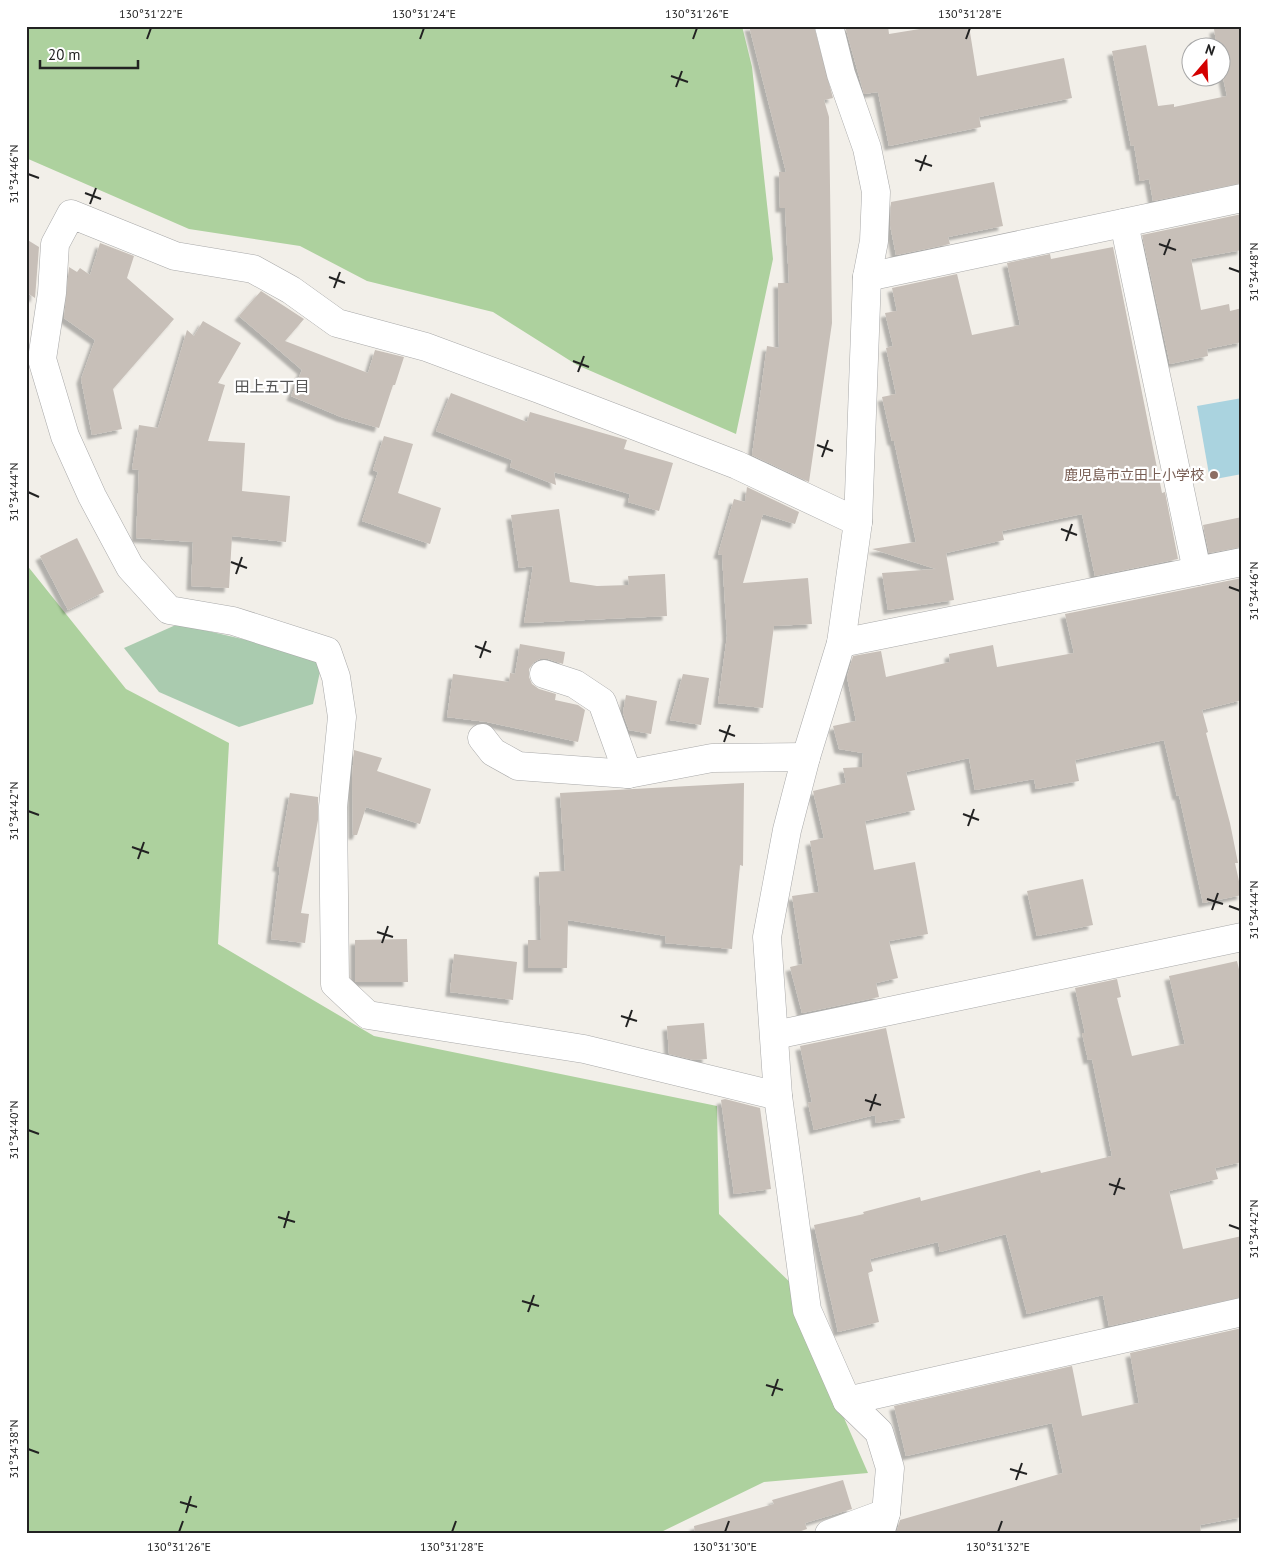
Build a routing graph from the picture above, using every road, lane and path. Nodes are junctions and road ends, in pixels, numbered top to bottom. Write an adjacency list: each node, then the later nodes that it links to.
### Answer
1 (829, 26): 4 (street)
2 (1242, 198): 3 (street)
3 (1124, 223): 4 (street); 7 (street)
4 (866, 277): 5 (street)
5 (858, 522): 8 (street); 15 (street)
6 (1242, 562): 7 (street)
7 (1197, 571): 8 (street)
8 (841, 643): 11 (street)
9 (544, 674): 12 (street)
10 (482, 738): 12 (street)
11 (806, 757): 12 (street); 14 (street)
12 (628, 774)
13 (1242, 938): 14 (street)
14 (774, 1036): 15 (street)
15 (778, 1096): 17 (street)
16 (1242, 1312): 17 (street)
17 (847, 1401): 18 (street)
18 (883, 1523): 19 (street)
19 (828, 1534)

